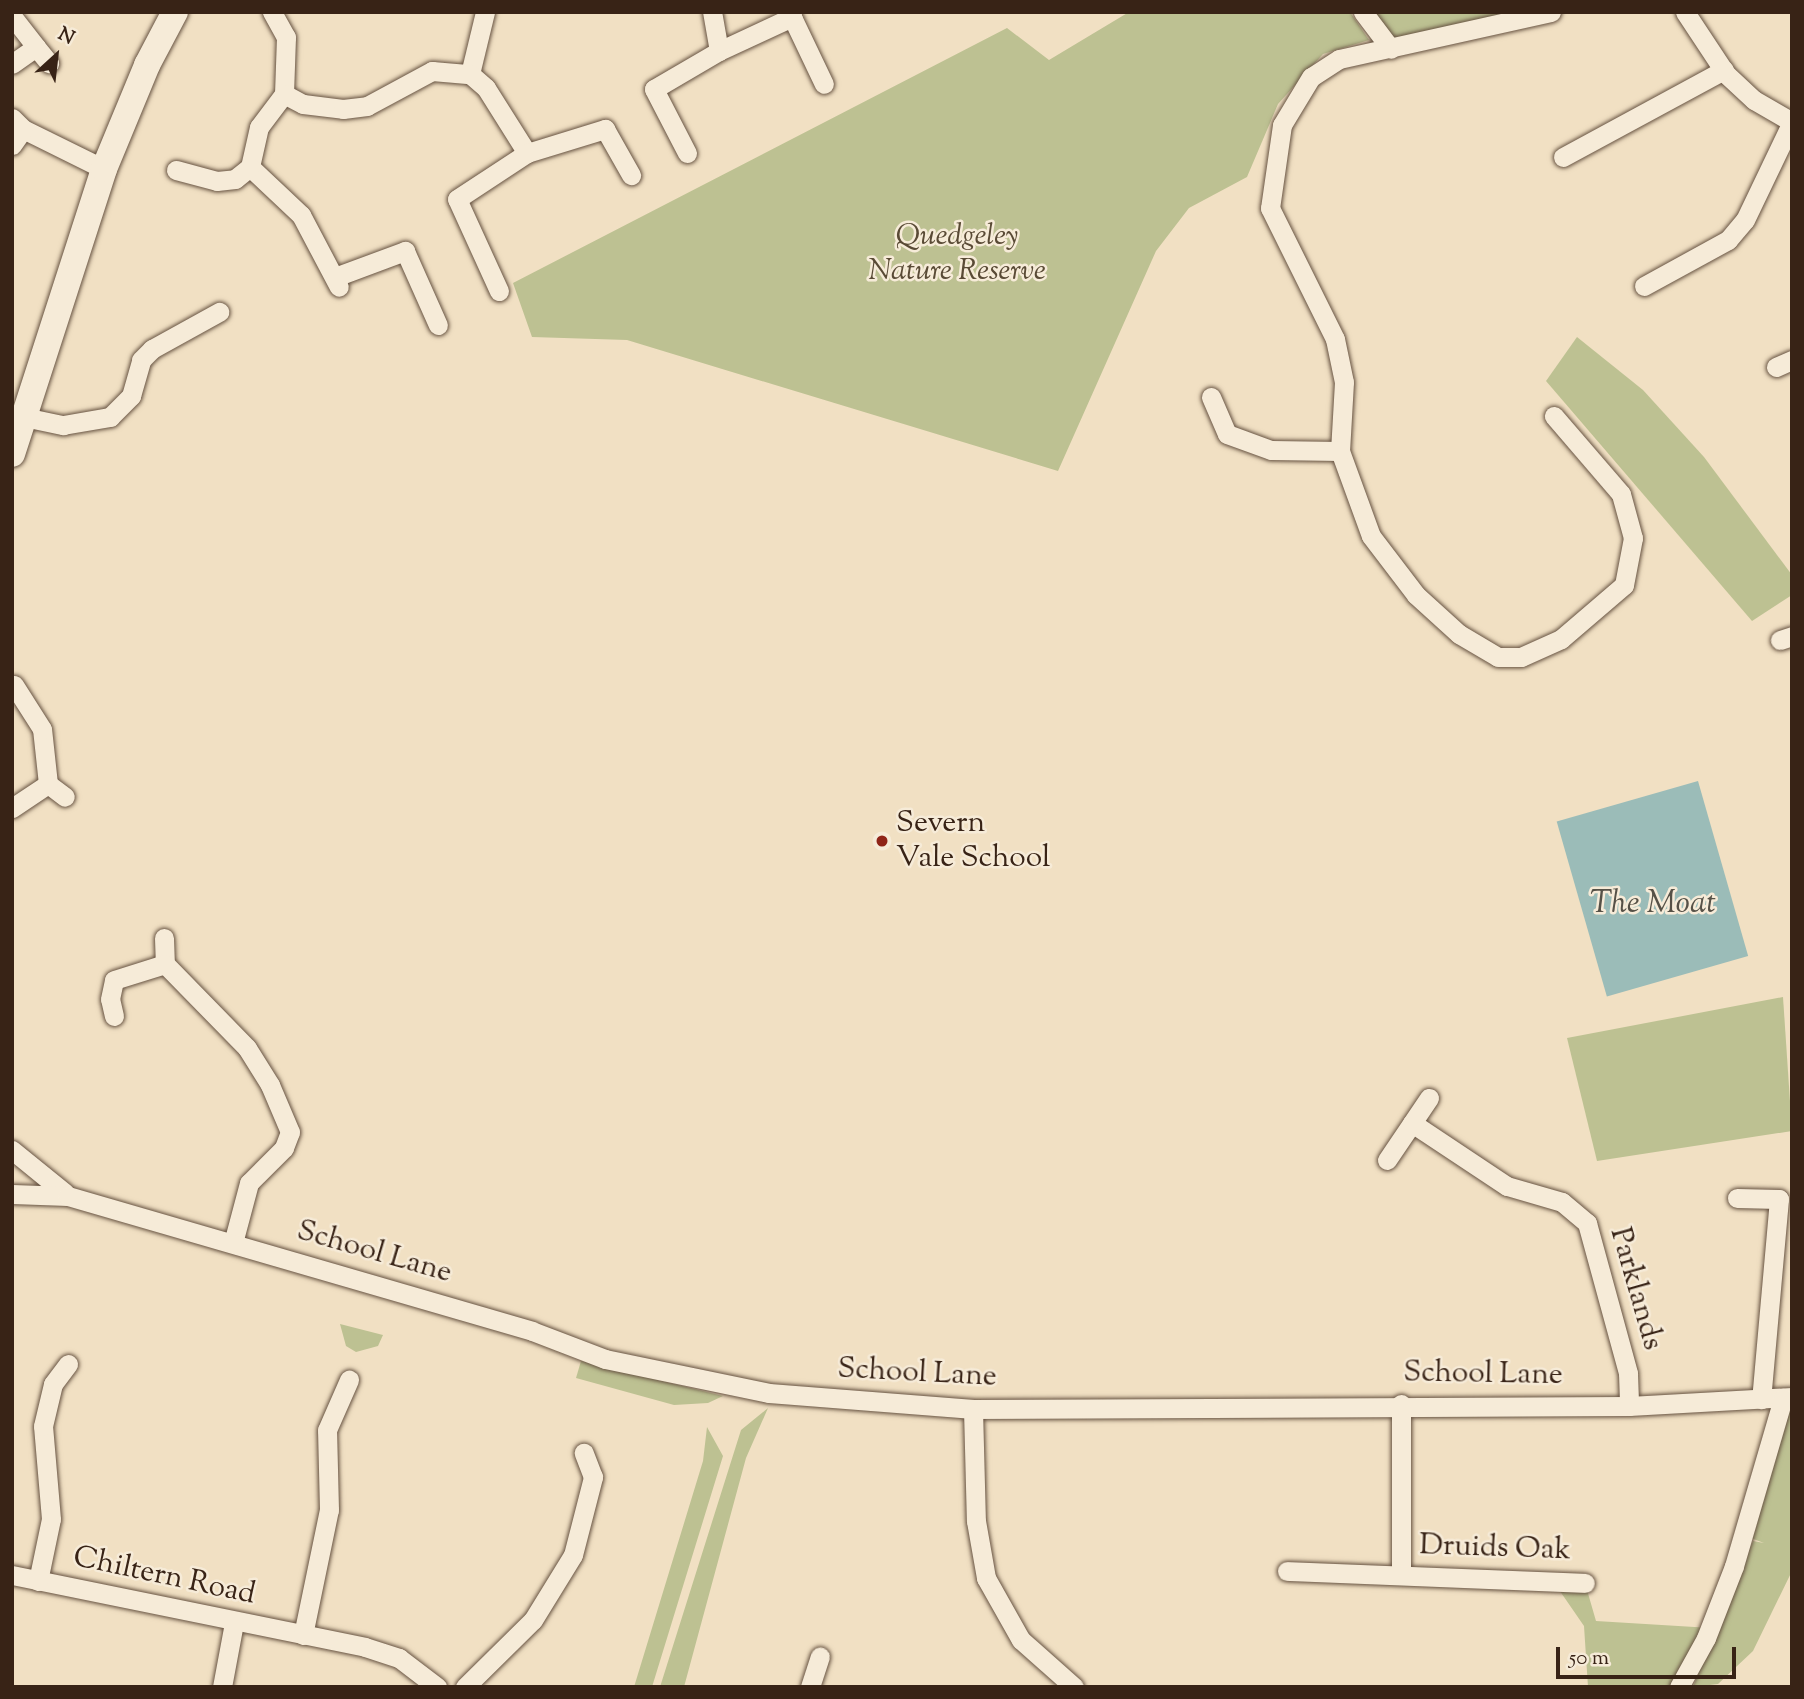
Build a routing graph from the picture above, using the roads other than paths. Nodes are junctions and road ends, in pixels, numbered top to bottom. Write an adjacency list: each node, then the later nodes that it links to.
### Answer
1 (176, 12): 24 (street)
2 (272, 12): 17 (street)
3 (485, 12): 15 (street)
4 (712, 12): 10 (street)
5 (1363, 12): 11 (street)
6 (1551, 12): 11 (street)
7 (1685, 12): 14 (street)
8 (12, 16): 9 (street)
9 (36, 47): 12 (street); 13 (street)
10 (717, 47): 16 (street); 21 (street)
11 (1391, 49): 34 (street)
12 (48, 63)
13 (12, 65)
14 (1724, 70): 18 (street); 22 (street)
15 (470, 74): 17 (street); 20 (street)
16 (824, 84)
17 (284, 94): 23 (street)
18 (1792, 122): 27 (street)
19 (16, 131): 24 (street)
20 (527, 153): 26 (street); 28 (street)
21 (687, 153)
22 (1563, 158)
23 (250, 167): 25 (street); 30 (street)
24 (104, 169): 33 (street)
25 (176, 170)
26 (631, 176)
27 (1644, 286)
28 (499, 291)
29 (219, 312): 33 (street)
30 (438, 325)
31 (1211, 397): 34 (street)
32 (1554, 416): 34 (street)
33 (24, 417): 35 (street)
34 (1340, 451)
35 (12, 454)
36 (14, 685): 37 (street)
37 (48, 784): 38 (street); 39 (street)
38 (65, 797)
39 (12, 808)
40 (164, 938): 41 (street)
41 (165, 964): 42 (street); 50 (street)
42 (114, 1016)
43 (1429, 1098): 44 (street)
44 (1412, 1123): 46 (street); 56 (street, Parklands)
45 (12, 1150): 48 (street, School Lane)
46 (1387, 1160)
47 (12, 1194): 48 (street, School Lane)
48 (68, 1196): 50 (street, School Lane)
49 (1737, 1198): 54 (street)
50 (233, 1243): 57 (street, School Lane)
51 (68, 1364): 62 (street)
52 (349, 1380): 65 (street)
53 (1787, 1397): 54 (street, School Lane); 72 (street)
54 (1761, 1399): 56 (street, School Lane)
55 (1401, 1404): 56 (street, School Lane); 57 (street, School Lane); 61 (street, Druids Oak)
56 (1629, 1406)
57 (973, 1409): 71 (street)
58 (584, 1453): 69 (street)
59 (1287, 1571): 61 (street, Druids Oak)
60 (12, 1575): 62 (street, Chiltern Road)
61 (1401, 1575): 63 (street, Druids Oak)
62 (38, 1581): 64 (street, Chiltern Road)
63 (1586, 1583)
64 (234, 1623): 65 (street, Chiltern Road); 67 (street)
65 (303, 1635): 68 (street, Chiltern Road)
66 (820, 1657): 70 (street)
67 (222, 1687)
68 (437, 1687)
69 (465, 1687)
70 (810, 1687)
71 (1074, 1687)
72 (1679, 1687)

